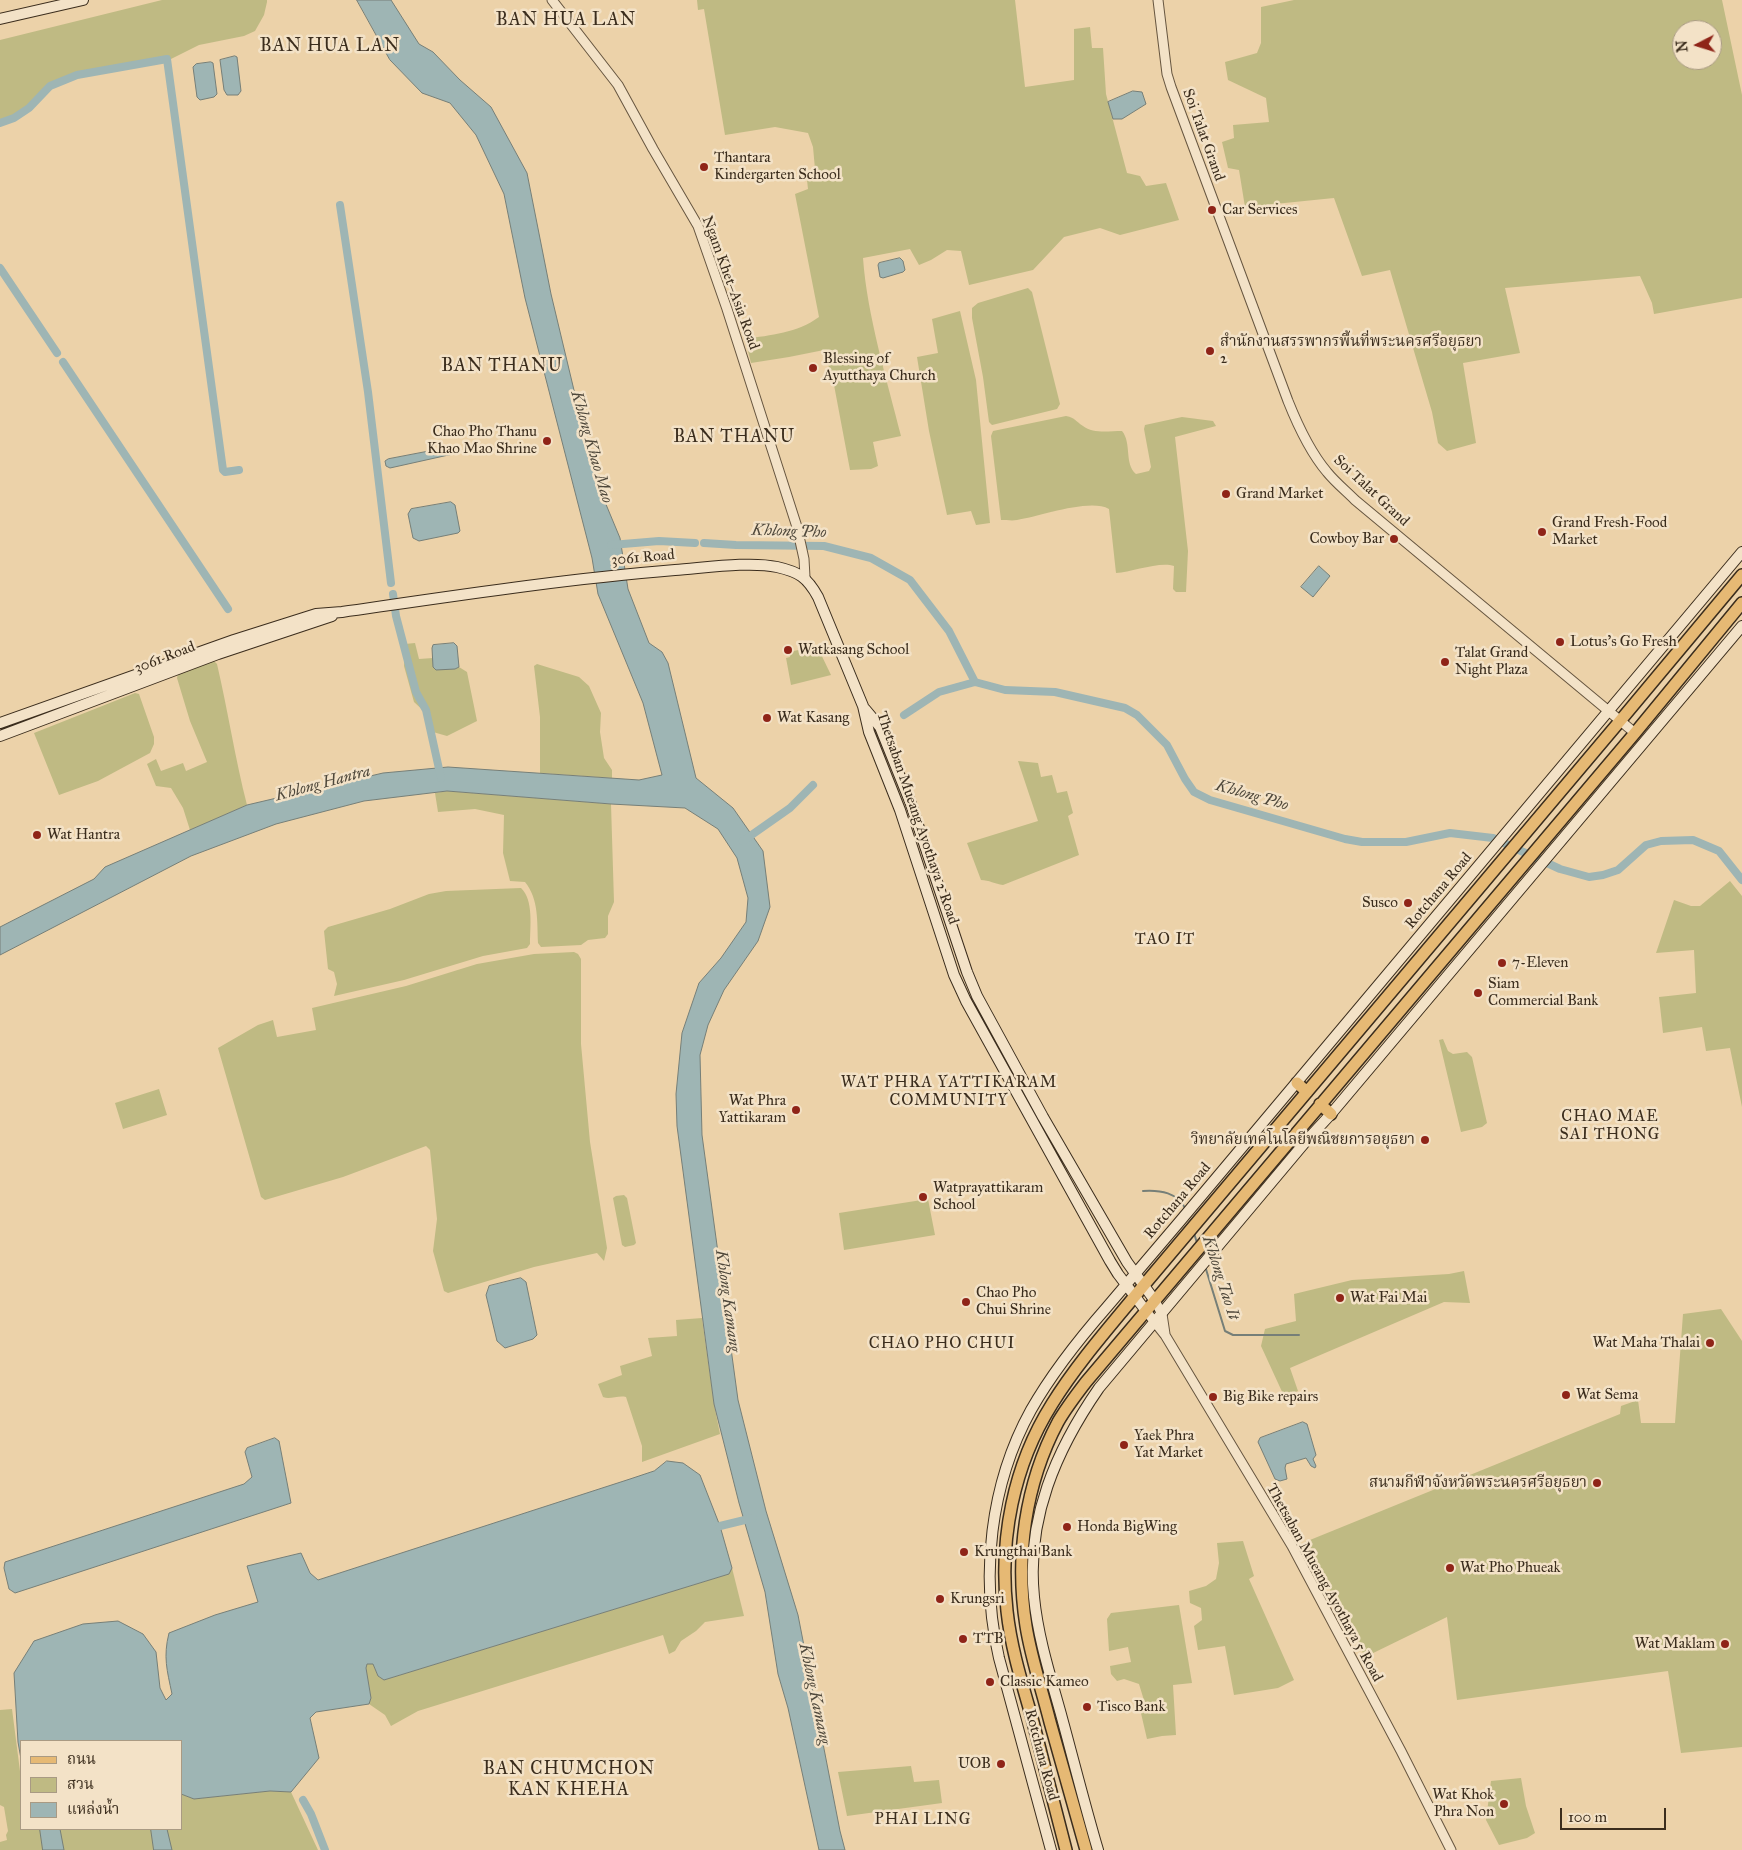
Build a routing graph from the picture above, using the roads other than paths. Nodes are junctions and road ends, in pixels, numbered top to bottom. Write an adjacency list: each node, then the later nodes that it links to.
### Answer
1 (83, 0): 4 (main road)
2 (552, 0): 7 (street, Ngam Khet–Asia Road)
3 (1158, 0): 12 (street, Soi Talat Grand)
4 (0, 19)
5 (1742, 552): 12 (main road, Rotchana Road)
6 (1742, 575): 14 (main road, Rotchana Road)
7 (805, 577): 9 (main road, 3061 Road); 11 (main road)
8 (1742, 603): 17 (main road, Rotchana Road)
9 (342, 612): 13 (main road, 3061 Road); 16 (main road, 3061 Road)
10 (1742, 626): 22 (main road, Rotchana Road)
11 (863, 706): 23 (main road, Thetsaban Mueang Ayothaya 2 Road); 24 (main road, Thetsaban Mueang Ayothaya 2 Road)
12 (1608, 712): 14 (street, Soi Talat Grand); 19 (main road, Rotchana Road)
13 (18, 716): 15 (main road, 3061 Road); 16 (main road)
14 (1620, 722): 17 (street, Soi Talat Grand); 20 (main road, Rotchana Road)
15 (0, 723)
16 (22, 728): 18 (main road, 3061 Road)
17 (1635, 733): 21 (main road, Rotchana Road)
18 (0, 736)
19 (1297, 1082): 20 (main road); 23 (main road, Rotchana Road)
20 (1307, 1092): 25 (main road, Rotchana Road)
21 (1320, 1104): 22 (main road); 27 (main road, Rotchana Road)
22 (1331, 1114): 29 (main road, Rotchana Road)
23 (1135, 1273): 24 (main road, Rotchana Road); 25 (main road, Thetsaban Mueang Ayothaya 2 Road)
24 (1126, 1284): 26 (main road, Thetsaban Mueang Ayothaya 2 Road); 34 (main road, Rotchana Road)
25 (1144, 1284): 26 (main road, Rotchana Road); 27 (main road, Thetsaban Mueang Ayothaya 2 Road)
26 (1135, 1296): 28 (main road, Thetsaban Mueang Ayothaya 2 Road); 33 (main road, Rotchana Road)
27 (1155, 1301): 28 (main road, Rotchana Road); 29 (street, Thetsaban Mueang Ayothaya 5 Road)
28 (1146, 1311): 30 (street, Thetsaban Mueang Ayothaya 5 Road); 32 (main road, Rotchana Road)
29 (1162, 1314): 30 (main road, Rotchana Road); 31 (street, Thetsaban Mueang Ayothaya 5 Road)
30 (1155, 1324): 31 (street, Thetsaban Mueang Ayothaya 5 Road); 36 (main road, Rotchana Road)
31 (1165, 1334): 37 (street, Thetsaban Mueang Ayothaya 5 Road)
32 (1083, 1837): 33 (main road); 35 (main road, Rotchana Road)
33 (1065, 1846)
34 (1050, 1850)
35 (1086, 1850)
36 (1098, 1850)
37 (1451, 1850)

